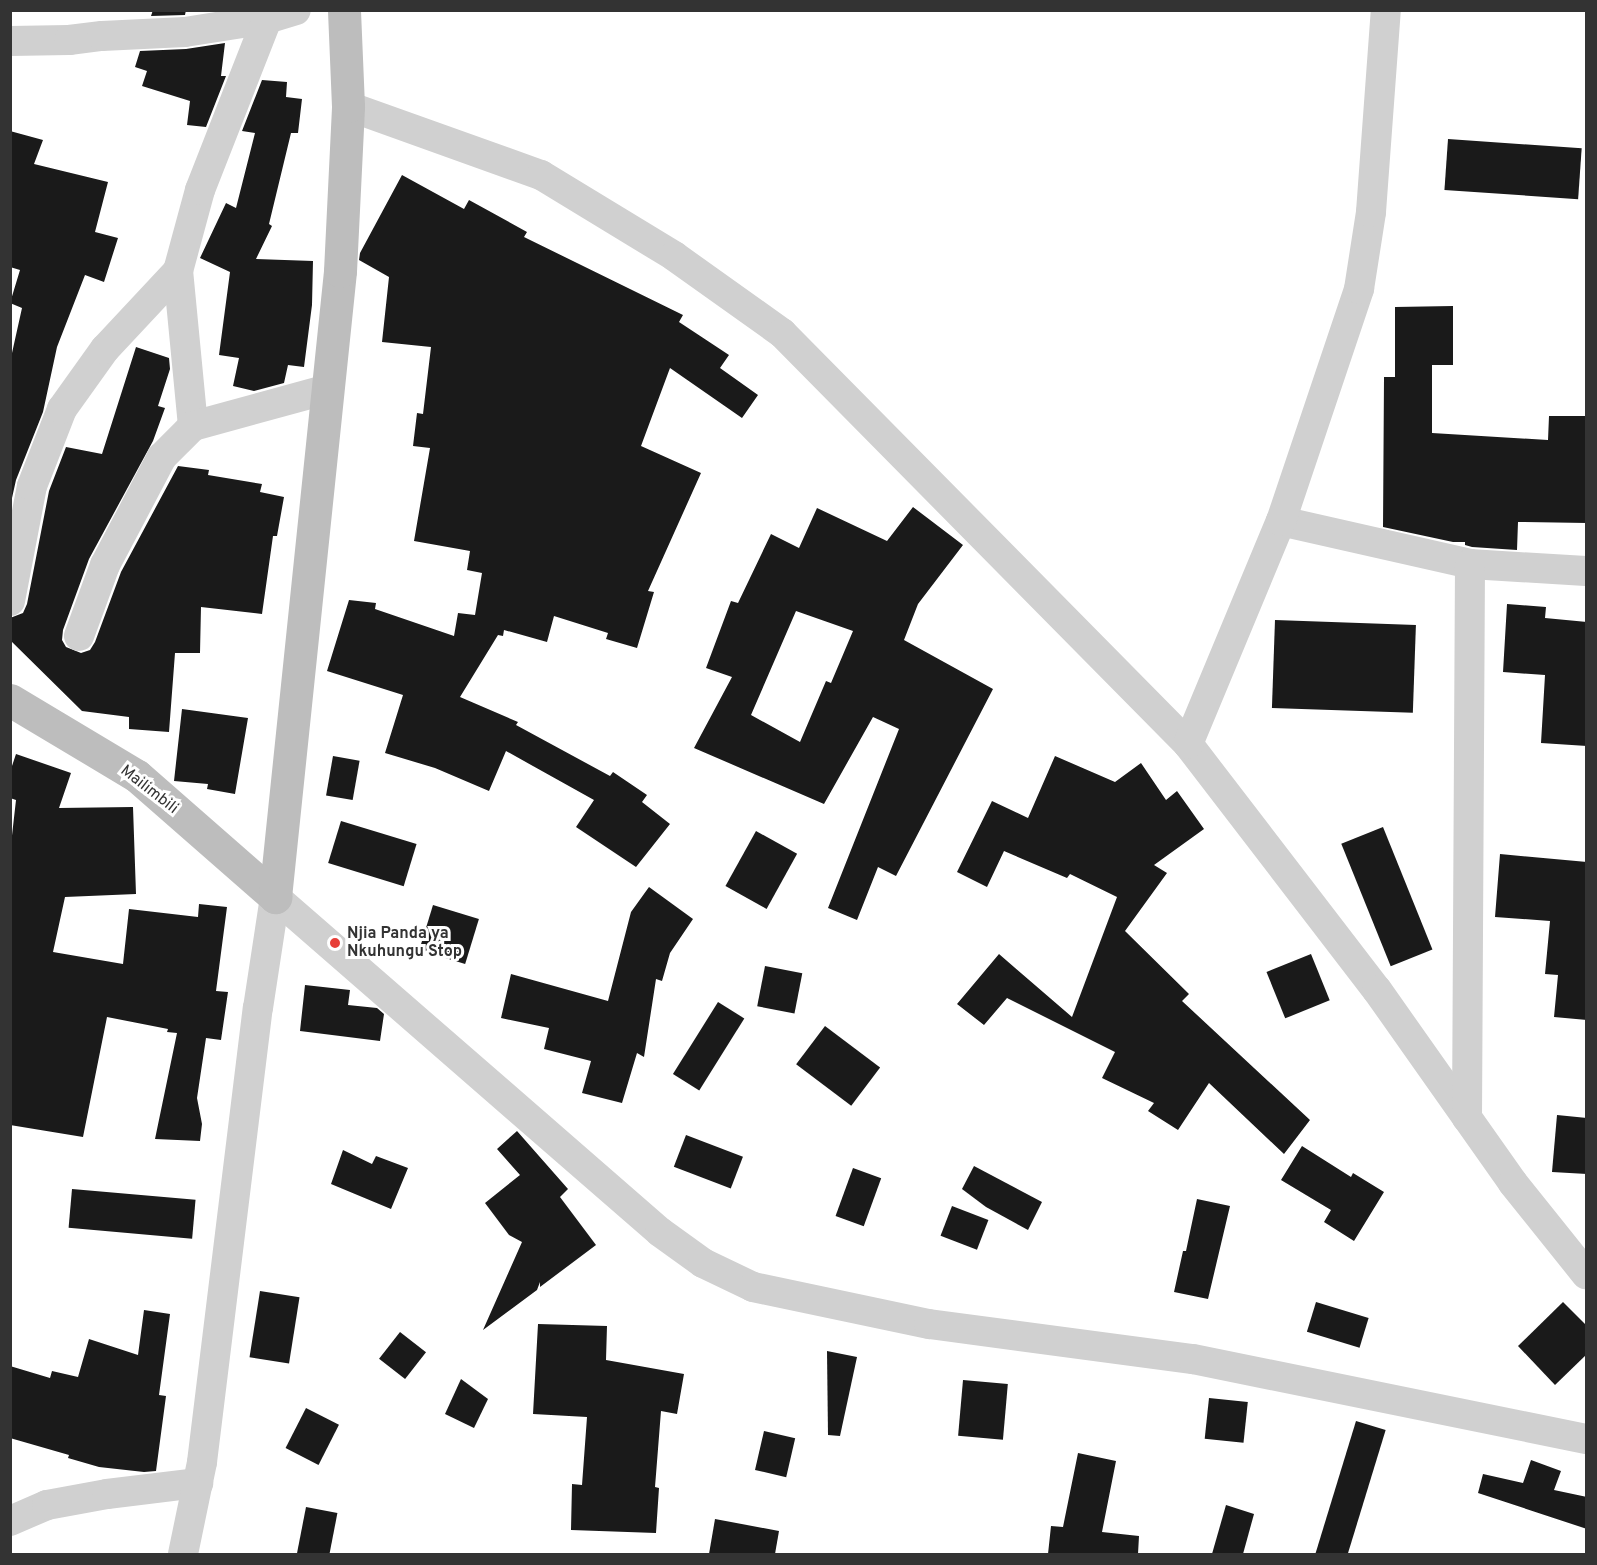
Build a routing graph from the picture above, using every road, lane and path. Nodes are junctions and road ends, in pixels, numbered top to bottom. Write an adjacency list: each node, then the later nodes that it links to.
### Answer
1 (296, 10): 4 (street)
2 (344, 10): 7 (street)
3 (1386, 10): 11 (street)
4 (267, 19): 5 (street); 8 (street)
5 (105, 23): 6 (street)
6 (10, 41)
7 (348, 106): 9 (street); 17 (street)
8 (178, 271): 10 (street); 14 (street)
9 (328, 389): 10 (street); 18 (street)
10 (193, 426): 15 (street)
11 (1281, 521): 12 (street); 17 (street)
12 (1470, 564): 13 (street); 19 (street)
13 (1587, 571)
14 (10, 601)
15 (78, 636)
16 (10, 700): 18 (street, Mailimbili)
17 (1188, 744): 19 (street)
18 (275, 897): 21 (street); 22 (street)
19 (1467, 1118): 20 (street)
20 (1587, 1274)
21 (1587, 1439)
22 (198, 1483): 23 (street); 24 (street)
23 (10, 1521)
24 (183, 1554)

